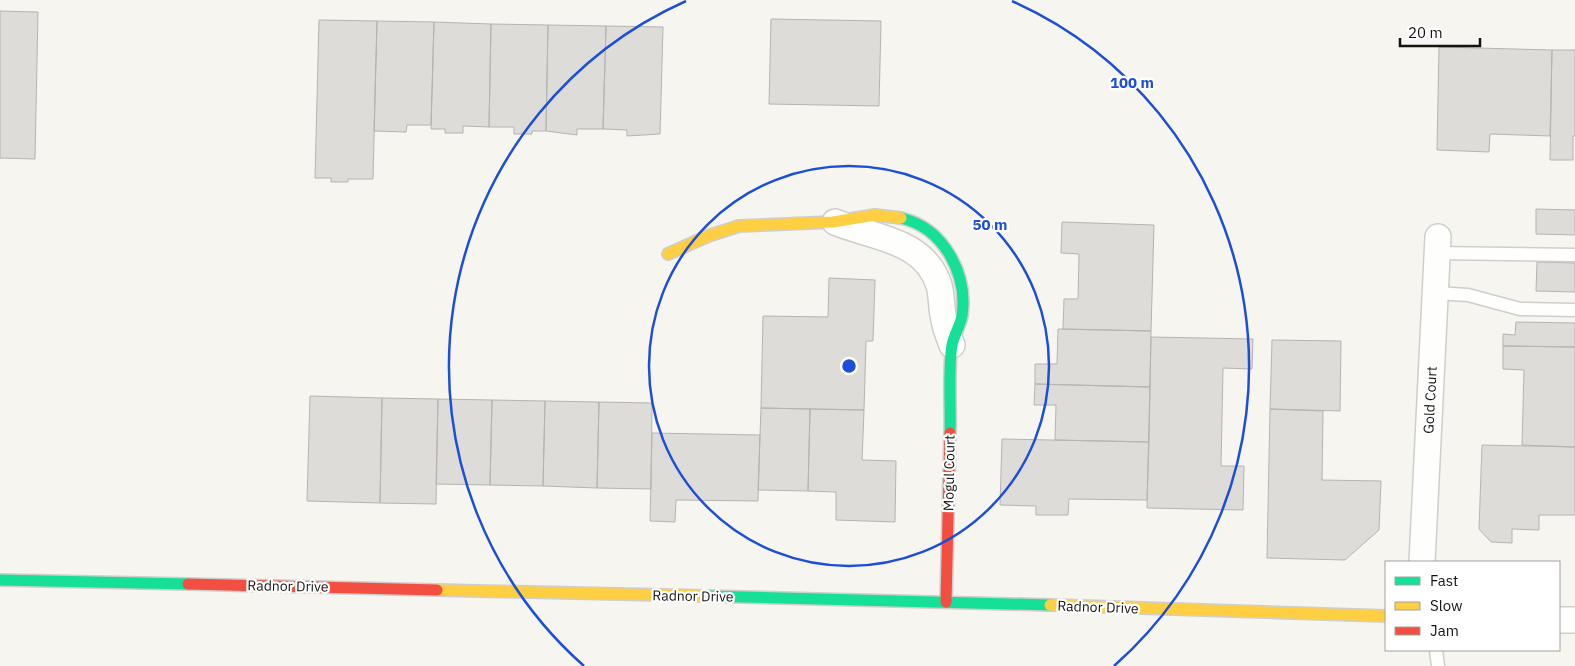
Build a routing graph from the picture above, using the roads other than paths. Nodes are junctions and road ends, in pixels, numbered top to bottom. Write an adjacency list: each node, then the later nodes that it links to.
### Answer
1 (835, 222): 3 (street, Mogul Court); 7 (street, Mogul Court)
2 (1438, 245): 4 (lane); 5 (street, Gold Court)
3 (668, 254)
4 (1575, 255)
5 (1435, 293): 6 (lane); 8 (street, Gold Court)
6 (1575, 310)
7 (952, 345): 10 (street, Mogul Court)
8 (1422, 561)
9 (0, 580): 10 (street, Radnor Drive)
10 (946, 602): 11 (street, Radnor Drive)
11 (1385, 616)
12 (1560, 620): 13 (street)
13 (1575, 620)
14 (1436, 651): 15 (lane)
15 (1438, 666)

